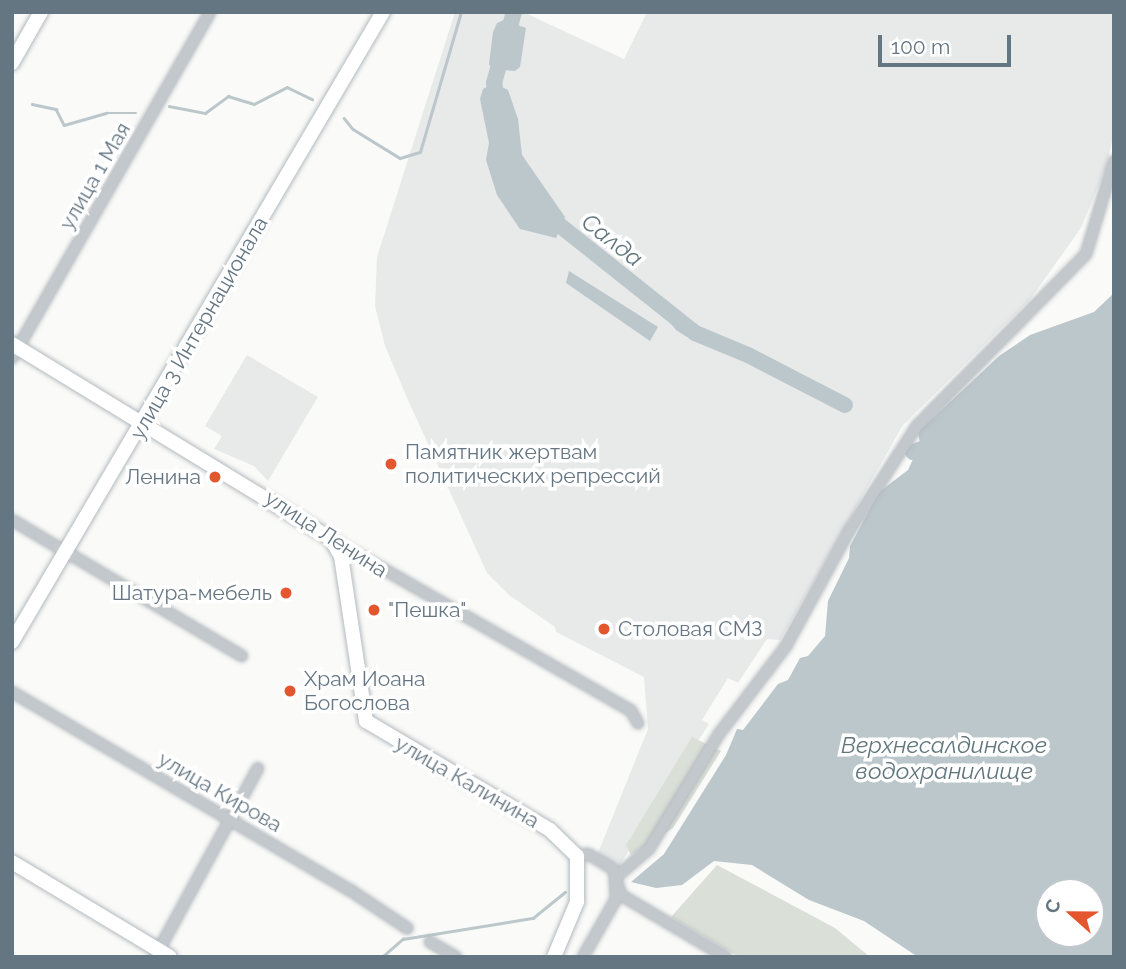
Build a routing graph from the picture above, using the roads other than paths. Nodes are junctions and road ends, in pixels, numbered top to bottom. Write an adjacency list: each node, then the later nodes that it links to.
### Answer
1 (41, 12): 4 (main road)
2 (210, 12): 6 (street, улица 1 Мая)
3 (383, 12): 7 (main road, улица 3 Интернационала)
4 (12, 63)
5 (1114, 161): 19 (street)
6 (14, 350): 7 (main road, улица Ленина)
7 (142, 422): 9 (main road, улица Ленина); 10 (main road, улица 3 Интернационала)
8 (12, 520): 10 (street)
9 (331, 539): 14 (street, улица Ленина); 17 (main road, улица Калинина)
10 (66, 553): 11 (main road, улица 3 Интернационала); 12 (street)
11 (12, 642)
12 (242, 656)
13 (12, 692): 16 (street, улица Кирова)
14 (638, 723)
15 (258, 768): 16 (street)
16 (232, 820): 20 (street, улица Кирова); 22 (street)
17 (577, 856): 19 (street); 24 (main road)
18 (12, 862): 22 (main road)
19 (615, 878): 25 (street); 26 (street)
20 (407, 928)
21 (430, 942): 23 (street)
22 (161, 954)
23 (456, 957)
24 (554, 957)
25 (583, 957)
26 (726, 957)

